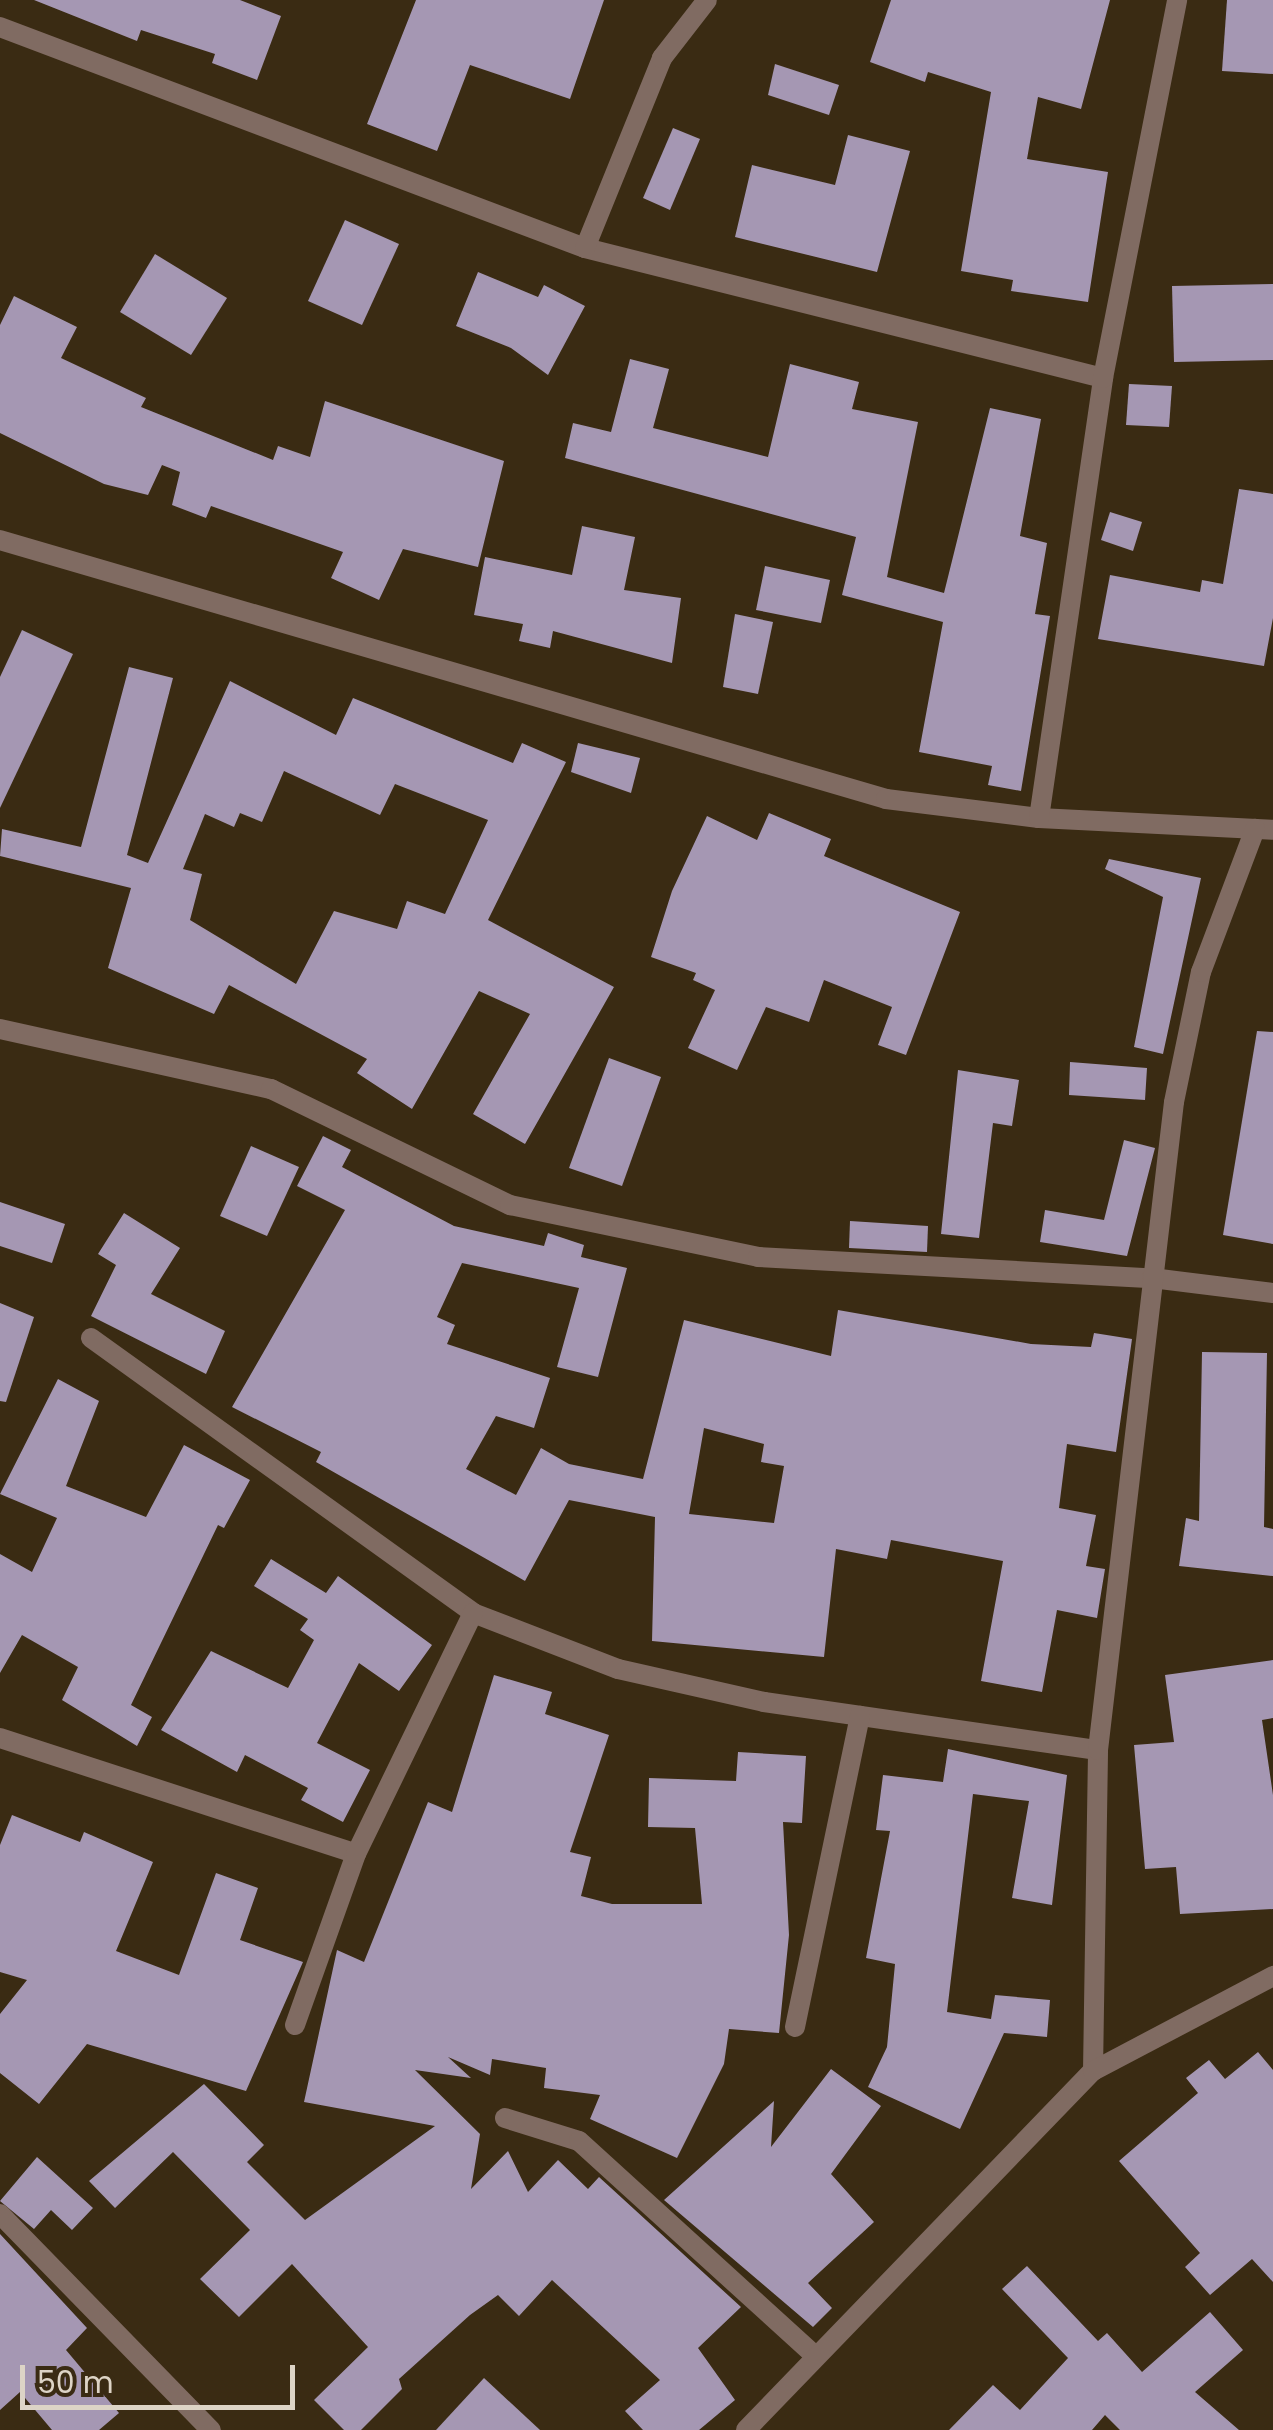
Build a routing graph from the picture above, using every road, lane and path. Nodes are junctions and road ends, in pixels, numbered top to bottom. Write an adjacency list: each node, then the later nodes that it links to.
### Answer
1 (708, 0): 4 (street)
2 (1177, 0): 5 (street)
3 (0, 27): 4 (street)
4 (585, 248): 5 (street)
5 (1103, 378): 7 (street)
6 (0, 540): 7 (street)
7 (1039, 818): 8 (street)
8 (1264, 830): 10 (street)
9 (0, 1029): 10 (street)
10 (1152, 1278): 11 (street); 16 (street)
11 (1273, 1293)
12 (91, 1338): 13 (street)
13 (473, 1613): 14 (street); 17 (street)
14 (860, 1716): 16 (street); 20 (street)
15 (0, 1738): 17 (street)
16 (1098, 1750): 21 (street)
17 (356, 1854): 19 (street)
18 (1273, 1976): 21 (street)
19 (295, 2026)
20 (795, 2026)
21 (1093, 2071): 24 (street)
22 (505, 2118): 24 (street)
23 (0, 2214): 25 (street)
24 (815, 2356): 26 (street)
25 (210, 2430)
26 (746, 2430)

